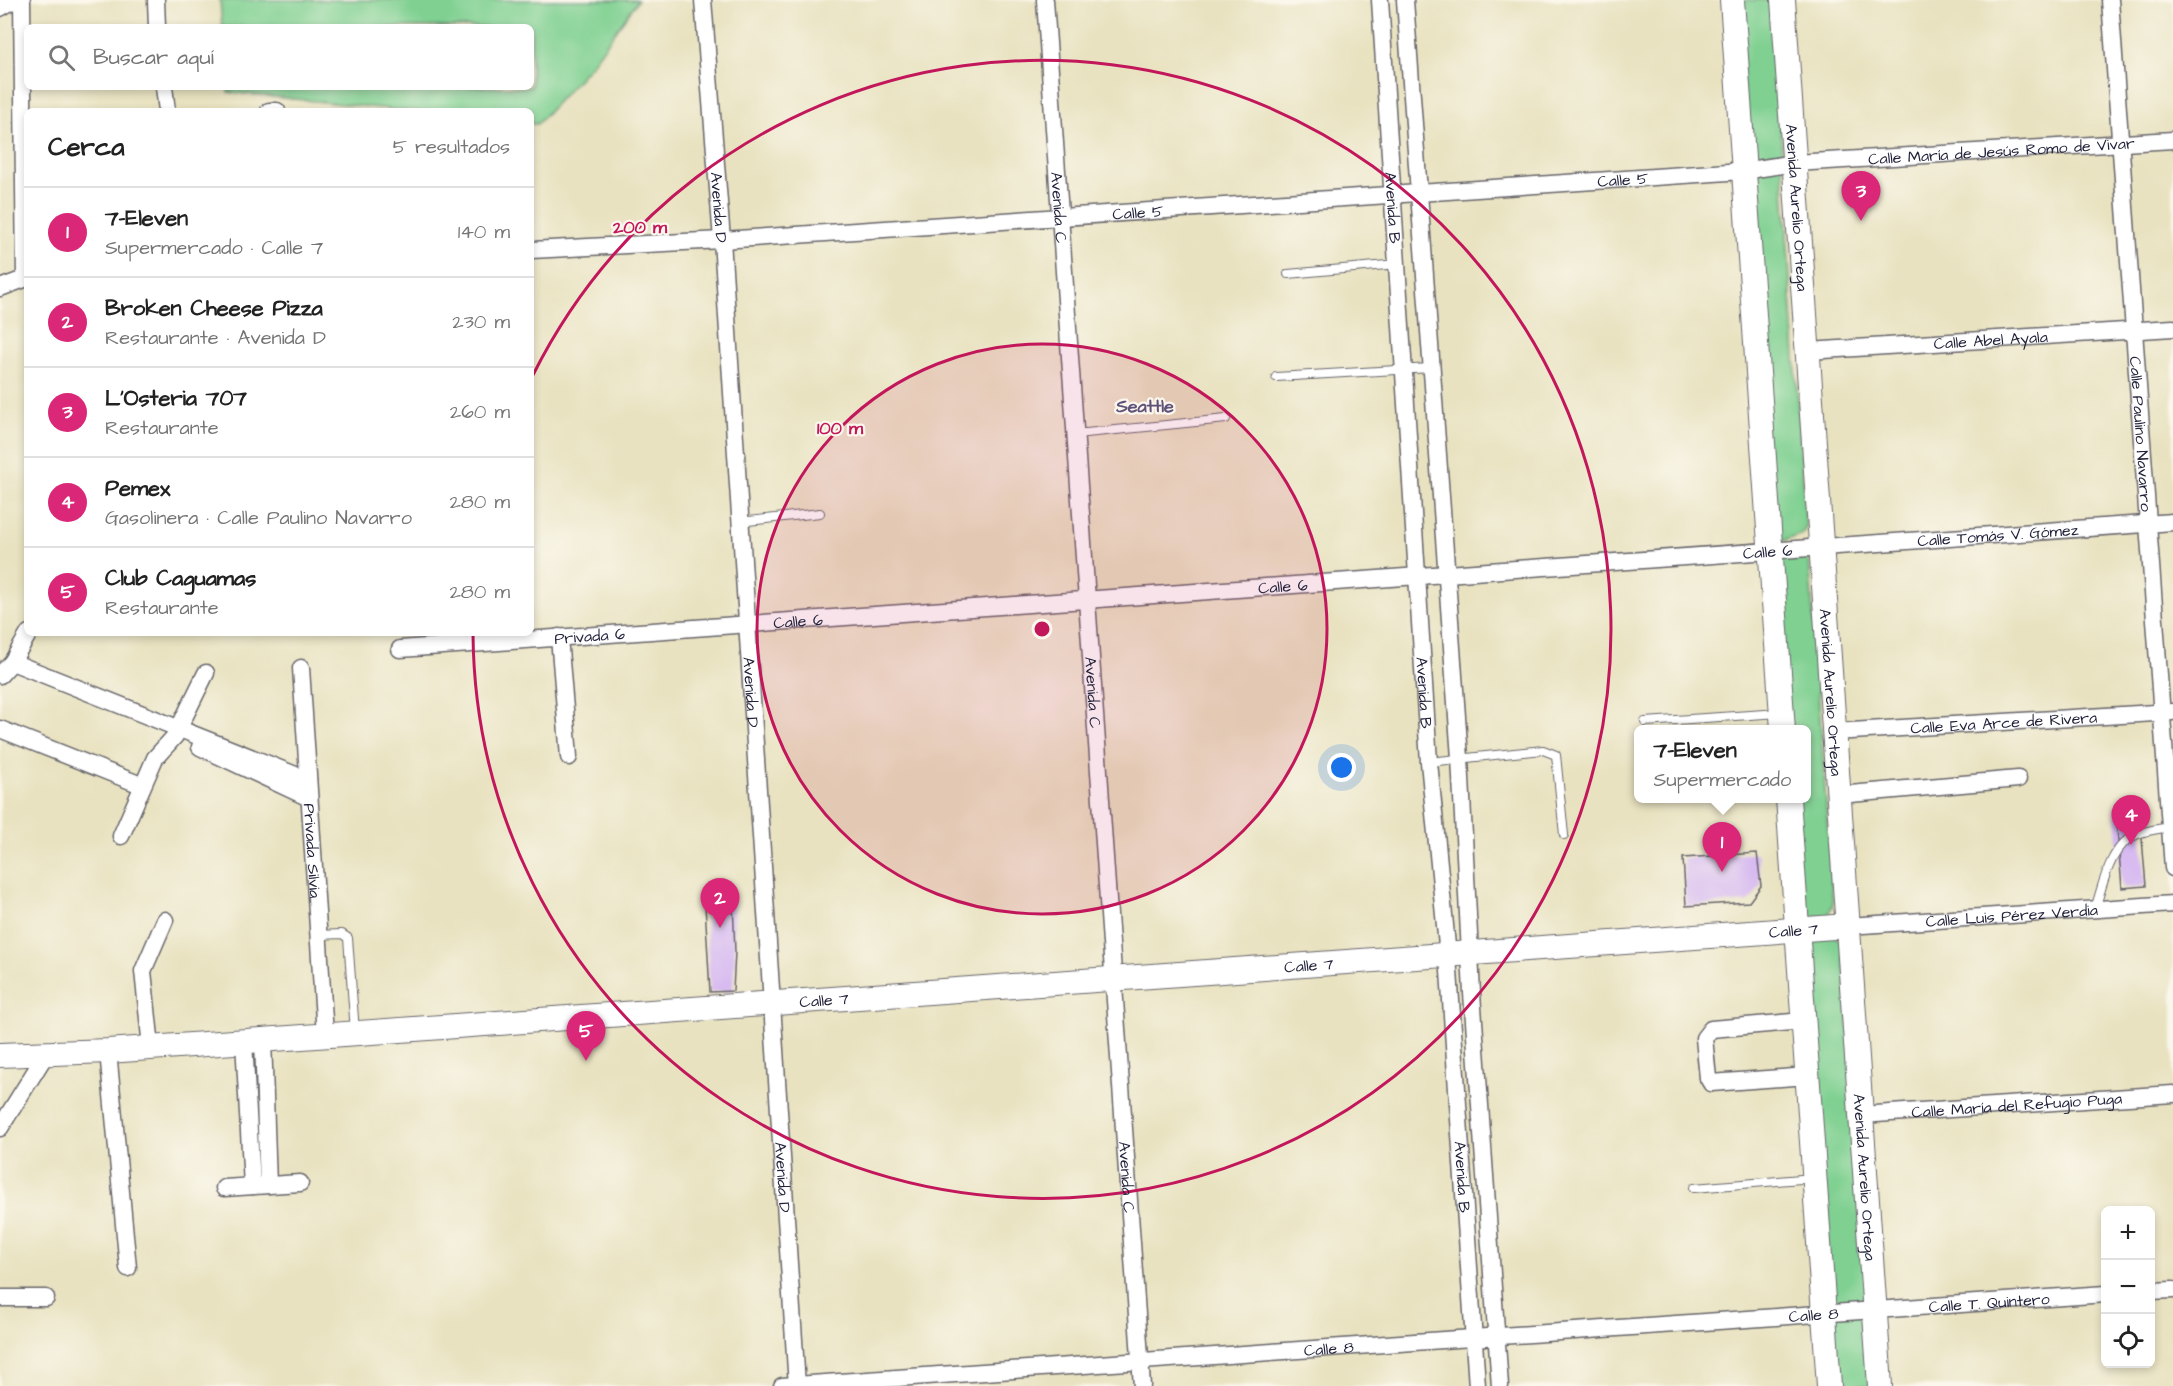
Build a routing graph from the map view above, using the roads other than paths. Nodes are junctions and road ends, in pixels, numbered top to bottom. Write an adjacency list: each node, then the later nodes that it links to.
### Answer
1 (14, 0): 11 (street)
2 (22, 0): 17 (street)
3 (156, 0): 12 (street)
4 (703, 0): 25 (street, Avenida D)
5 (1045, 0): 24 (street, Avenida C)
6 (1380, 0): 14 (street, Avenida B)
7 (1405, 0): 13 (street, Avenida B)
8 (1732, 0): 21 (main road)
9 (1783, 0): 20 (main road, Avenida Aurelio Ortega)
10 (2110, 0): 19 (street, Calle Paulino Navarro)
11 (0, 8)
12 (157, 24)
13 (1408, 44): 14 (street); 22 (street, Avenida B)
14 (1384, 45): 23 (street, Avenida B)
15 (164, 90): 16 (street)
16 (167, 108)
17 (24, 139)
18 (2173, 140): 19 (street, Calle María de Jesús Romo de Vivar)
19 (2121, 144): 20 (street, Calle María de Jesús Romo de Vivar); 32 (street, Calle Paulino Navarro)
20 (1795, 163): 21 (street, Calle María de Jesús Romo de Vivar); 33 (main road, Avenida Aurelio Ortega)
21 (1743, 171): 22 (street, Calle 5); 44 (main road)
22 (1418, 193): 23 (street, Calle 5); 34 (street, Avenida B)
23 (1393, 194): 24 (street, Calle 5); 27 (street, Avenida B)
24 (1060, 217): 25 (street, Calle 5); 38 (street, Avenida C)
25 (722, 240): 26 (street, Calle 5); 40 (street, Avenida D)
26 (534, 250)
27 (1398, 264): 28 (lane); 35 (street, Avenida B)
28 (1288, 274)
29 (24, 279): 30 (street)
30 (0, 288)
31 (2173, 328): 32 (street, Calle Abel Ayala)
32 (2134, 330): 33 (street, Calle Abel Ayala); 42 (street, Calle Paulino Navarro)
33 (1808, 351): 43 (main road, Avenida Aurelio Ortega)
34 (1431, 368): 35 (lane); 45 (street, Avenida B)
35 (1404, 369): 36 (lane); 46 (street, Avenida B)
36 (1276, 377)
37 (1226, 419): 38 (lane)
38 (1076, 434): 47 (street, Avenida C)
39 (820, 513): 40 (lane)
40 (739, 522): 48 (street, Avenida D)
41 (2173, 522): 42 (street, Calle Tomás V. Gómez)
42 (2148, 523): 43 (street, Calle Tomás V. Gómez); 56 (street, Calle Paulino Navarro)
43 (1821, 546): 44 (street, Calle 6); 61 (main road, Avenida Aurelio Ortega)
44 (1771, 549): 45 (street, Calle 6); 57 (main road)
45 (1446, 573): 46 (street, Calle 6); 63 (street, Avenida B)
46 (1417, 574): 47 (street, Calle 6); 64 (street, Avenida B)
47 (1087, 599): 48 (street, Calle 6); 82 (street, Avenida C)
48 (745, 624): 50 (street, Privada 6); 83 (street, Avenida D)
49 (27, 636): 52 (street)
50 (559, 638): 51 (street, Privada 6); 62 (street)
51 (400, 649)
52 (12, 662): 55 (street); 60 (street)
53 (301, 668): 66 (street, Privada Silvia)
54 (206, 673): 60 (street)
55 (0, 675)
56 (2167, 712): 61 (street, Calle Eva Arce de Rivera); 71 (street, Calle Paulino Navarro)
57 (1783, 721): 58 (lane)
58 (1646, 722)
59 (0, 729): 67 (street)
60 (178, 732): 66 (street); 67 (street); 69 (street)
61 (1834, 732): 68 (main road, Avenida Aurelio Ortega)
62 (569, 757)
63 (1460, 758): 64 (lane); 72 (lane); 81 (street, Avenida B)
64 (1429, 762): 81 (street, Avenida B)
65 (2018, 779): 68 (street)
66 (308, 780): 69 (street, Privada Silvia)
67 (141, 785): 73 (street)
68 (1839, 795): 78 (main road, Avenida Aurelio Ortega)
69 (309, 798): 80 (street, Privada Silvia)
70 (1788, 803): 79 (main road)
71 (2170, 827): 74 (street, Calle Paulino Navarro); 76 (lane)
72 (1564, 835)
73 (121, 836)
74 (2173, 868)
75 (2173, 904): 76 (street, Calle Luis Pérez Verdia)
76 (2094, 909): 78 (street, Calle Luis Pérez Verdia)
77 (165, 920): 88 (street)
78 (1848, 926): 79 (main road, Calle 7); 94 (main road, Avenida Aurelio Ortega)
79 (1797, 930): 81 (main road, Calle 7); 84 (main road)
80 (318, 935): 85 (lane); 86 (street, Privada Silvia)
81 (1459, 955): 82 (main road, Calle 7); 96 (street, Avenida B); 97 (street, Avenida B)
82 (1112, 979): 83 (main road, Calle 7); 113 (street, Avenida C)
83 (772, 1004): 85 (main road, Calle 7); 114 (street, Avenida D)
84 (1804, 1021): 92 (main road); 92 (street)
85 (356, 1033): 86 (main road, Calle 7)
86 (325, 1035): 87 (main road, Calle 7)
87 (253, 1040): 88 (main road, Calle 7); 100 (street)
88 (151, 1047): 89 (main road, Calle 7)
89 (108, 1051): 90 (main road, Calle 7); 103 (street)
90 (46, 1054): 91 (main road, Calle 7); 95 (street)
91 (0, 1055)
92 (1808, 1076): 98 (main road)
93 (2173, 1094): 94 (street, Calle María del Refugio Puga)
94 (1861, 1115): 109 (main road, Avenida Aurelio Ortega)
95 (0, 1128)
96 (1484, 1177): 97 (street); 111 (street, Avenida B)
97 (1462, 1178): 112 (street, Avenida B)
98 (1815, 1178): 102 (lane); 110 (main road)
99 (300, 1183): 100 (street)
100 (260, 1186): 101 (street)
101 (224, 1188)
102 (1694, 1188)
103 (128, 1268)
104 (2173, 1290): 105 (street)
105 (2155, 1291)
106 (2101, 1294): 109 (street, Calle T. Quintero)
107 (0, 1298): 108 (street)
108 (46, 1298)
109 (1875, 1310): 110 (street, Calle 8); 119 (main road, Avenida Aurelio Ortega)
110 (1824, 1314): 111 (street, Calle 8); 118 (main road)
111 (1495, 1336): 112 (street, Calle 8); 117 (street, Avenida B)
112 (1472, 1338): 113 (street, Calle 8); 116 (street, Avenida B)
113 (1140, 1361): 114 (street, Calle 8); 115 (street, Avenida C)
114 (792, 1386)
115 (1142, 1386)
116 (1477, 1386)
117 (1500, 1386)
118 (1829, 1386)
119 (1880, 1386)

